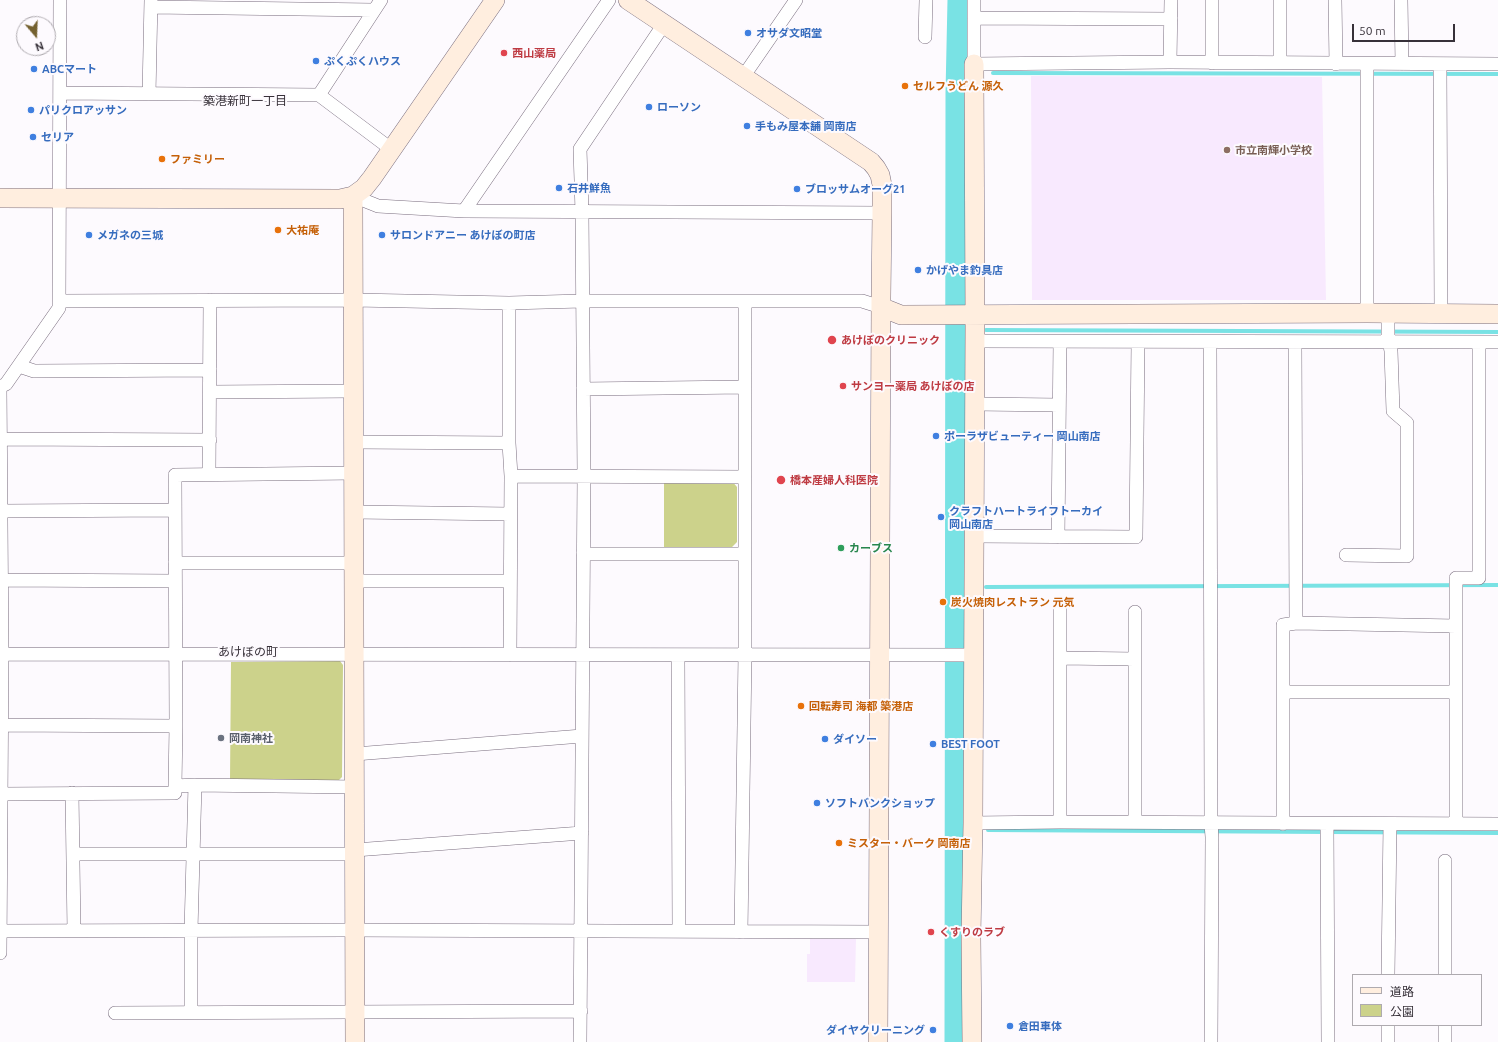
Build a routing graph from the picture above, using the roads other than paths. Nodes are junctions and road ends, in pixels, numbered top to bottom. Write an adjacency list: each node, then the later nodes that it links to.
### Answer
1 (60, 0): 29 (street)
2 (495, 0): 32 (street)
3 (609, 0): 36 (street)
4 (628, 0): 17 (street)
5 (796, 0): 28 (street)
6 (926, 0): 18 (street)
7 (974, 0): 15 (street)
8 (1171, 0): 16 (street)
9 (1212, 0): 20 (street)
10 (1280, 0): 21 (street)
11 (1335, 0): 23 (street)
12 (1401, 0): 24 (street)
13 (151, 3): 14 (street); 30 (street)
14 (377, 5): 31 (street)
15 (974, 18): 16 (street); 22 (street)
16 (1171, 19): 19 (street)
17 (664, 24): 28 (street); 37 (street)
18 (925, 37)
19 (1170, 62): 20 (street); 22 (street)
20 (1212, 63): 21 (street)
21 (1280, 63): 23 (street)
22 (974, 64): 49 (street)
23 (1336, 64): 26 (street)
24 (1402, 64): 26 (street); 27 (street)
25 (1498, 64): 27 (street)
26 (1367, 71): 46 (street)
27 (1440, 71): 47 (street)
28 (743, 77): 38 (street)
29 (60, 93): 30 (street); 35 (street)
30 (149, 94): 31 (street)
31 (319, 95): 32 (street)
32 (391, 149): 33 (street)
33 (353, 196): 35 (street); 36 (street); 40 (street)
34 (0, 198): 35 (street)
35 (60, 199): 41 (street)
36 (464, 210): 37 (street)
37 (582, 212): 38 (street); 42 (street)
38 (882, 213): 45 (street)
39 (210, 300): 40 (street); 41 (street); 59 (street)
40 (354, 300): 44 (street); 63 (street)
41 (60, 301): 58 (street)
42 (582, 301): 43 (street); 44 (street); 62 (street)
43 (745, 301): 45 (street); 61 (street)
44 (509, 303): 70 (street)
45 (881, 307): 49 (street); 101 (street)
46 (1367, 313): 49 (street); 50 (street)
47 (1441, 314): 48 (street); 50 (street)
48 (1498, 314)
49 (965, 315): 51 (street)
50 (1389, 329): 55 (street); 56 (street); 84 (street)
51 (975, 341): 52 (street); 65 (street)
52 (1060, 342): 53 (street); 66 (street)
53 (1138, 342): 54 (street); 81 (street)
54 (1210, 342): 55 (street); 122 (street)
55 (1295, 342): 92 (street)
56 (1479, 342): 57 (street); 93 (street)
57 (1498, 342)
58 (19, 366): 59 (street); 60 (street)
59 (210, 370): 64 (street)
60 (0, 387): 67 (street)
61 (745, 387): 62 (street); 75 (street)
62 (583, 389): 74 (street)
63 (354, 391): 64 (street); 69 (street)
64 (210, 392): 68 (street)
65 (975, 404): 66 (street); 80 (street)
66 (1059, 405): 81 (street)
67 (1, 439): 68 (street); 77 (street)
68 (210, 440): 72 (street)
69 (354, 442): 70 (street); 71 (street)
70 (509, 443): 73 (street)
71 (354, 473): 72 (street); 78 (street)
72 (210, 474): 76 (street)
73 (510, 476): 74 (street); 79 (street)
74 (584, 476): 75 (street); 82 (street)
75 (745, 477): 83 (street)
76 (174, 510): 77 (street); 85 (street)
77 (1, 511): 87 (street)
78 (354, 512): 79 (street); 86 (street)
79 (510, 514): 89 (street)
80 (974, 536): 81 (street); 102 (street)
81 (1058, 537)
82 (583, 554): 83 (street); 99 (street)
83 (745, 554): 97 (street)
84 (1346, 556)
85 (175, 563): 86 (street); 88 (street)
86 (354, 572): 89 (street); 96 (street)
87 (1, 580): 88 (street); 94 (street)
88 (175, 581): 95 (street)
89 (510, 581): 98 (street)
90 (1060, 609): 103 (street)
91 (1135, 612): 104 (street)
92 (1296, 622): 93 (street); 105 (street)
93 (1456, 626): 106 (street)
94 (1, 654): 95 (street); 107 (street)
95 (176, 654): 96 (street); 108 (street)
96 (355, 654): 98 (street); 110 (street)
97 (745, 654): 100 (street); 101 (street); 136 (street)
98 (510, 655): 99 (street)
99 (582, 655): 100 (street); 109 (street)
100 (678, 655): 135 (street)
101 (880, 656): 102 (street); 137 (street)
102 (962, 656): 118 (street)
103 (1060, 658): 104 (street); 116 (street)
104 (1135, 659): 117 (street)
105 (1283, 692): 106 (street); 119 (street)
106 (1456, 692): 120 (street)
107 (2, 724): 108 (street); 115 (street)
108 (176, 726): 111 (street)
109 (582, 736): 110 (street); 125 (street)
110 (355, 754): 113 (street)
111 (175, 786): 112 (street); 114 (street)
112 (195, 786): 113 (street); 128 (street)
113 (355, 786): 126 (street)
114 (72, 793): 115 (street); 127 (street)
115 (1, 794): 132 (street)
116 (1060, 822): 117 (street); 118 (street)
117 (1135, 822): 122 (street)
118 (973, 823): 150 (street)
119 (1282, 824): 122 (street); 123 (street)
120 (1456, 824): 121 (street); 124 (street)
121 (1498, 824)
122 (1211, 830): 151 (street)
123 (1327, 830): 124 (street); 152 (street)
124 (1390, 830): 139 (street)
125 (582, 833): 126 (street); 134 (street)
126 (355, 852): 128 (street); 131 (street)
127 (73, 854): 128 (street); 133 (street)
128 (194, 854): 130 (street)
129 (1445, 861): 140 (street)
130 (192, 930): 131 (street); 133 (street); 144 (street)
131 (355, 930): 134 (street); 142 (street)
132 (0, 931): 133 (street); 138 (street)
133 (74, 931)
134 (582, 931): 135 (street); 141 (street)
135 (679, 932): 136 (street)
136 (741, 932): 137 (street)
137 (878, 932): 149 (street)
138 (0, 953)
139 (1388, 974)
140 (1445, 974)
141 (580, 1011): 142 (street); 148 (street)
142 (355, 1012): 144 (street); 147 (street)
143 (115, 1013): 144 (street)
144 (191, 1013)
145 (1388, 1026): 153 (street)
146 (1445, 1026): 154 (street)
147 (355, 1042)
148 (580, 1042)
149 (878, 1042)
150 (972, 1042)
151 (1211, 1042)
152 (1328, 1042)
153 (1388, 1042)
154 (1445, 1042)

